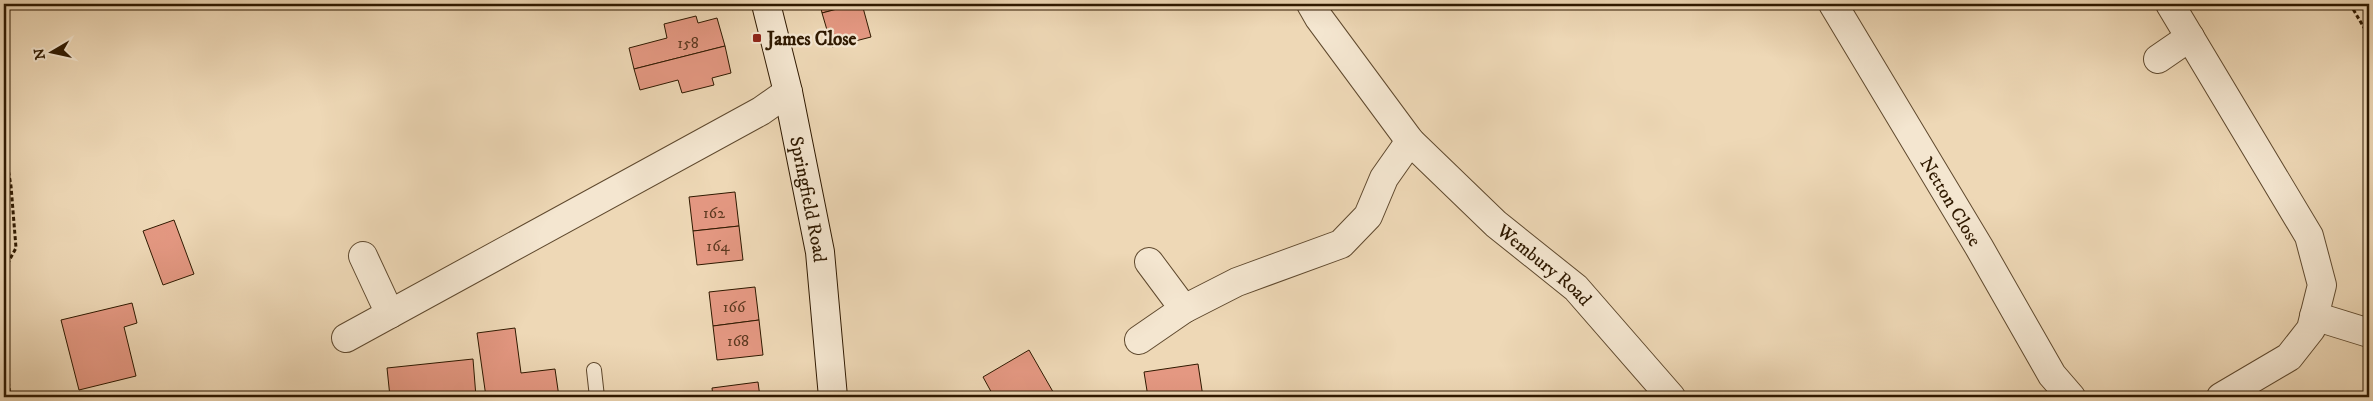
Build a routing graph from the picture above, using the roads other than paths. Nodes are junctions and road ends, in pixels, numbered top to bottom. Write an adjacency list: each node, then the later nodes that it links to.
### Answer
1 (766, 4): 7 (street, Springfield Road)
2 (1311, 4): 8 (street, Wembury Road)
3 (1833, 4): 21 (street, Netton Close)
4 (2170, 4): 5 (street)
5 (2190, 38): 6 (street); 13 (street)
6 (2158, 59)
7 (788, 92): 12 (street); 19 (street, Springfield Road)
8 (1410, 140): 11 (street); 20 (street, Wembury Road)
9 (363, 256): 12 (street)
10 (1148, 262): 11 (street)
11 (1184, 308): 16 (street)
12 (390, 314): 15 (street)
13 (2314, 316): 14 (street); 22 (street)
14 (2369, 333)
15 (346, 338)
16 (1139, 340)
17 (594, 370): 18 (lane)
18 (597, 397)
19 (833, 397)
20 (1671, 397)
21 (2071, 397)
22 (2222, 397)

